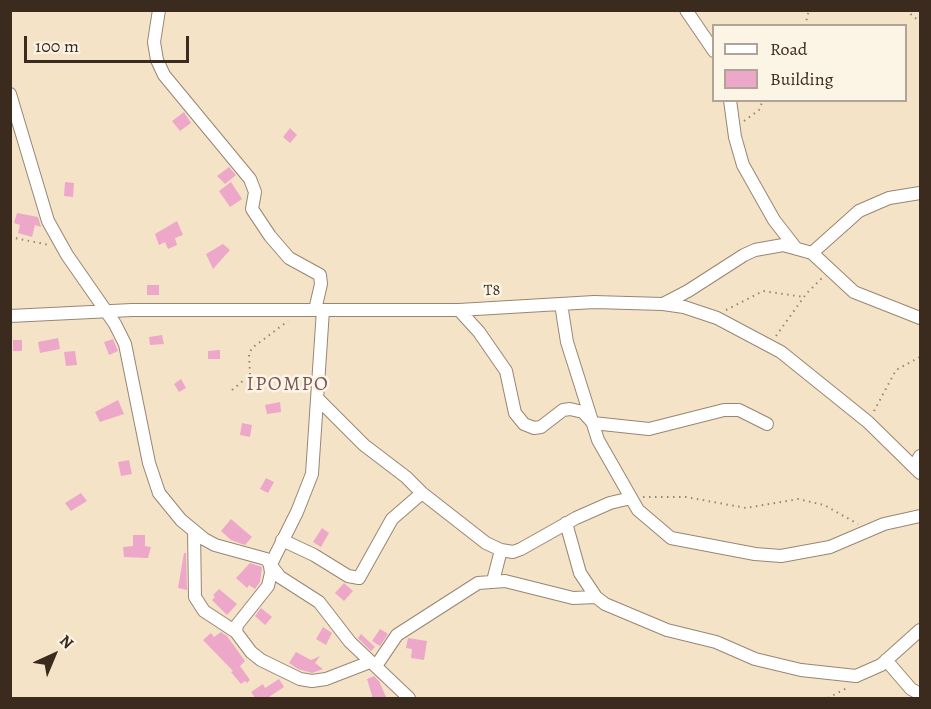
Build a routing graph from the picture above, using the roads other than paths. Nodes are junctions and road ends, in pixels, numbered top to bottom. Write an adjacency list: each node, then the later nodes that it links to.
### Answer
1 (159, 10): 11 (street)
2 (686, 10): 3 (street)
3 (712, 48)
4 (10, 94): 13 (street)
5 (730, 102): 7 (street)
6 (921, 193): 8 (street)
7 (795, 247): 8 (street); 10 (street)
8 (812, 253): 15 (street)
9 (561, 304): 10 (street, T8); 12 (street, T8); 17 (street)
10 (663, 304): 19 (street, T8)
11 (319, 310): 12 (street, T8); 13 (street, T8); 16 (street)
12 (459, 310): 17 (street)
13 (106, 312): 14 (street, T8); 24 (street)
14 (10, 316)
15 (921, 318)
16 (319, 400): 20 (street); 25 (street)
17 (593, 423): 18 (street); 21 (street)
18 (767, 424)
19 (918, 465)
20 (422, 493): 25 (street); 26 (street)
21 (631, 498): 22 (street); 23 (street)
22 (921, 516)
23 (566, 523): 26 (street); 29 (street)
24 (194, 531): 27 (street); 31 (street)
25 (282, 540): 27 (street)
26 (501, 550): 28 (street)
27 (270, 566): 31 (street); 33 (street)
28 (493, 581): 29 (street); 33 (street)
29 (596, 597): 32 (street)
30 (921, 630): 32 (street)
31 (236, 632): 33 (street)
32 (886, 660): 34 (street)
33 (373, 664): 35 (street)
34 (921, 694)
35 (409, 699)

